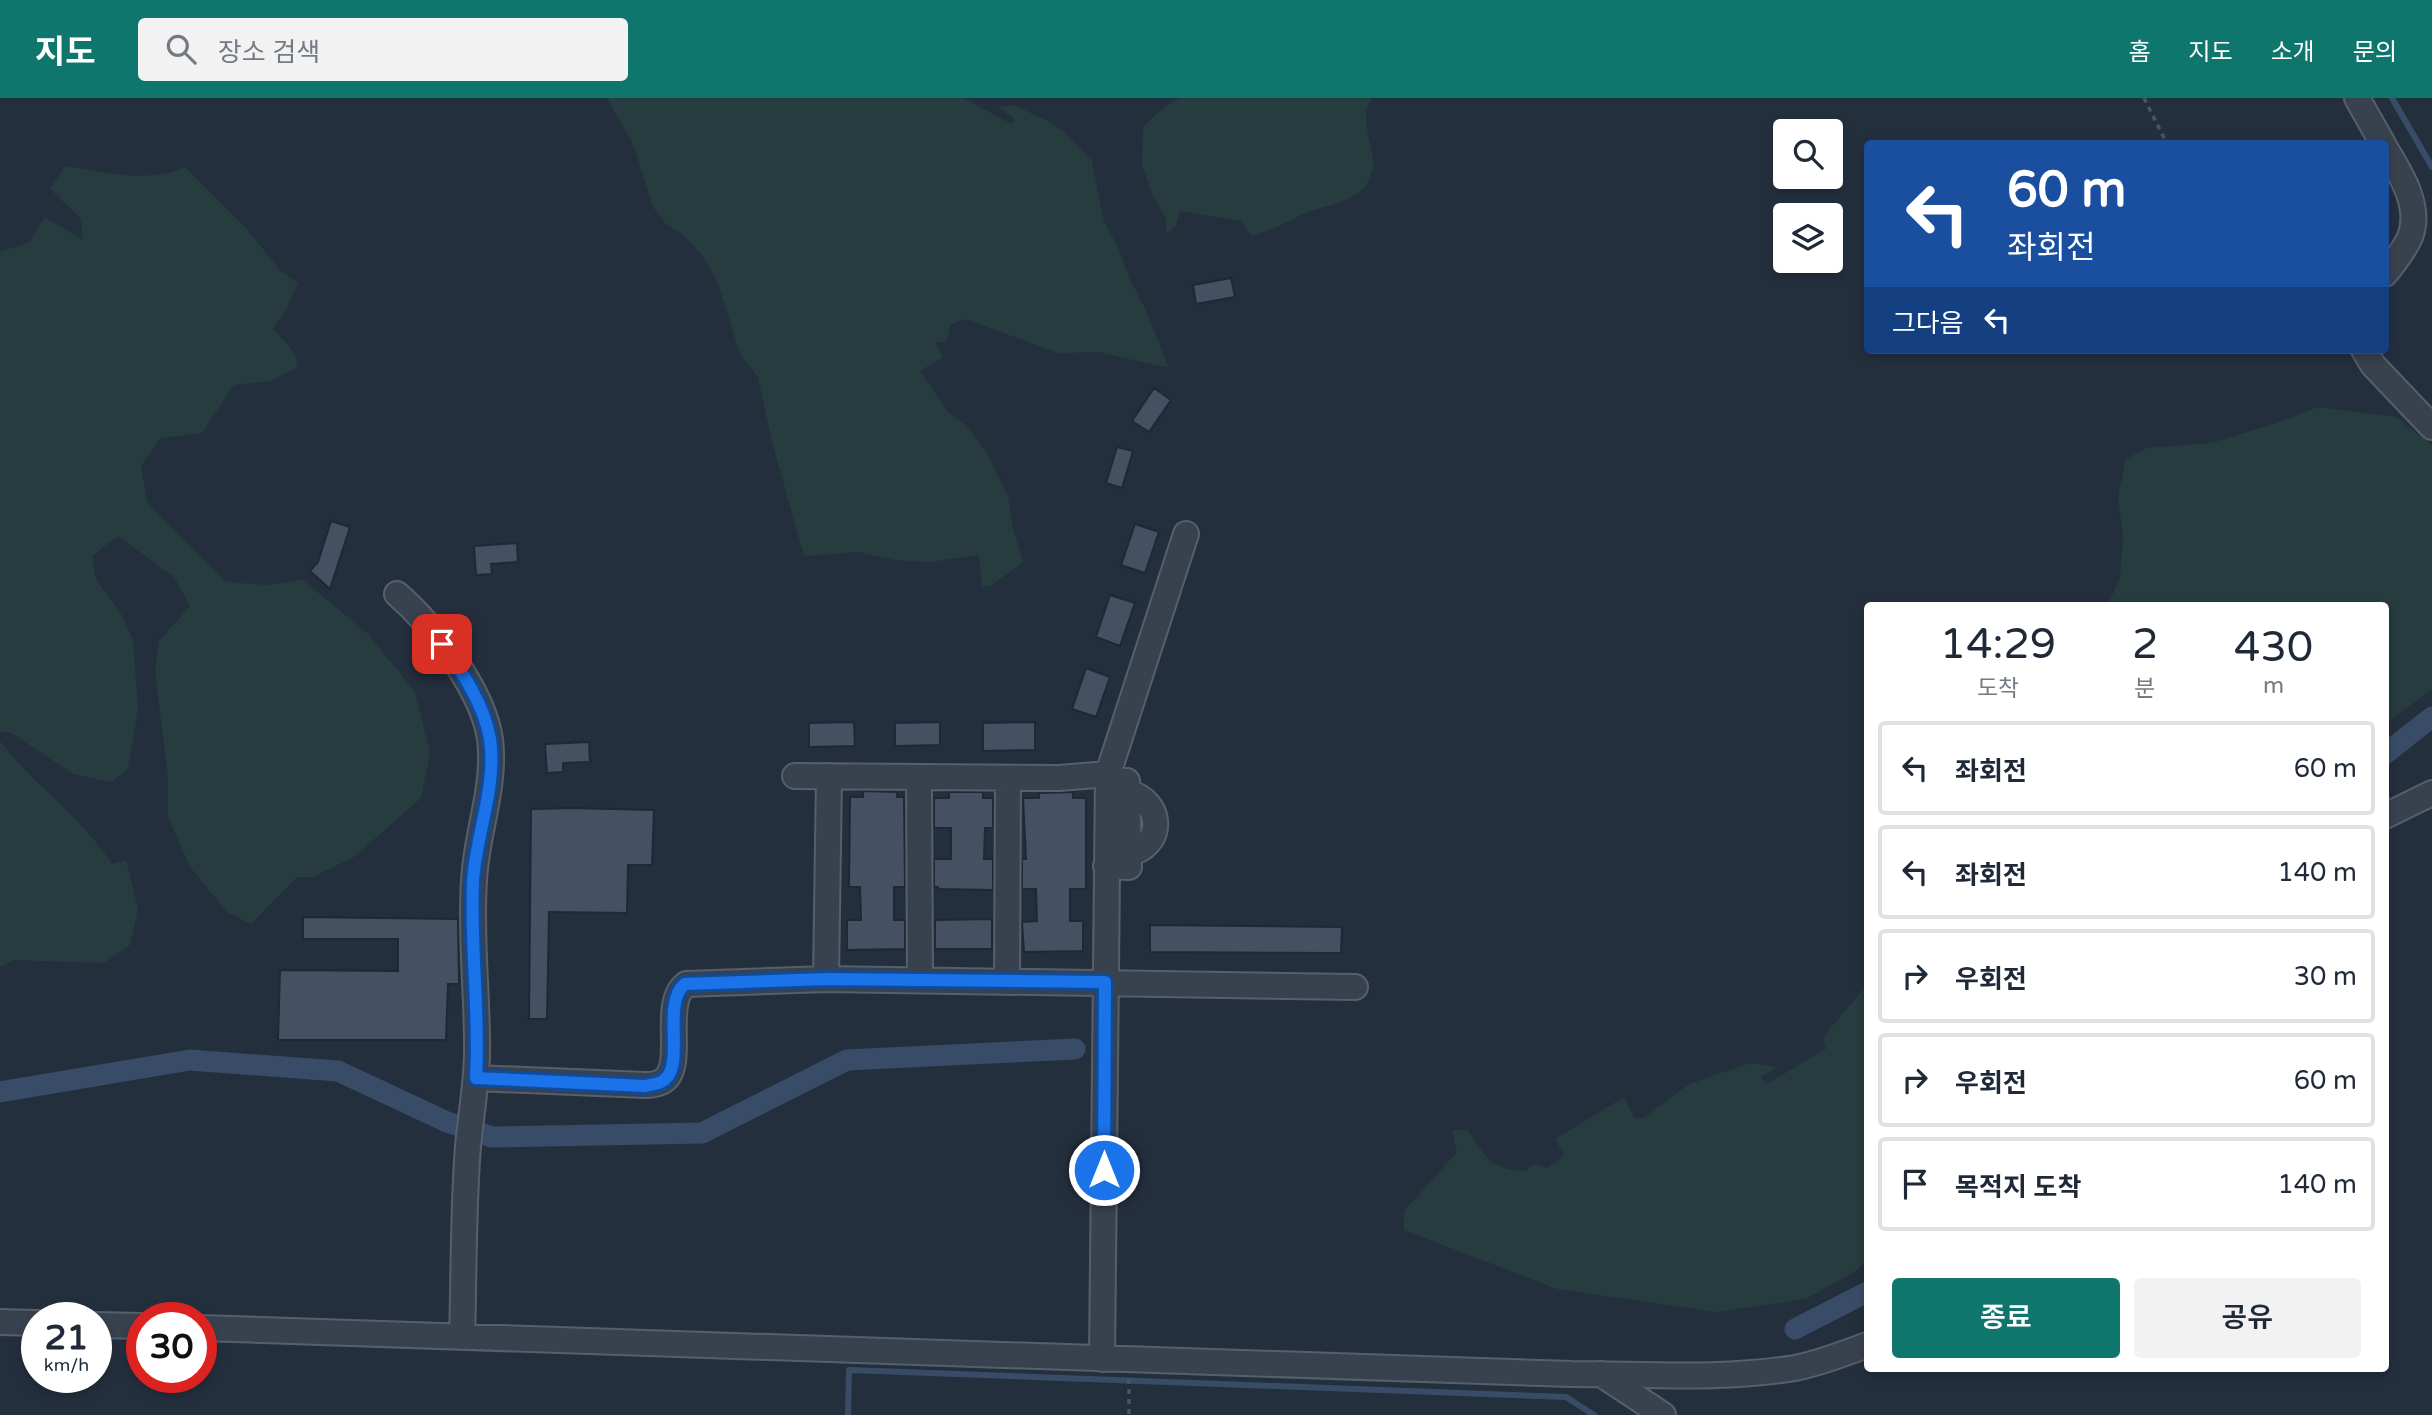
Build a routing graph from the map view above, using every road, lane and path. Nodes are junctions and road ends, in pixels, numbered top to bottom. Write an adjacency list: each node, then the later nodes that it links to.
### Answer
1 (2144, 98): 3 (path)
2 (2357, 98): 4 (street)
3 (2165, 140)
4 (2381, 140)
5 (2389, 155): 6 (street)
6 (2389, 268)
7 (2366, 354): 8 (street)
8 (2432, 427)
9 (1186, 534): 15 (street)
10 (397, 594): 24 (street)
11 (795, 776): 12 (street)
12 (829, 776): 13 (street); 19 (street)
13 (919, 777): 14 (street); 20 (street)
14 (1008, 778): 15 (street); 21 (street)
15 (1114, 782): 18 (street); 18 (street)
16 (2432, 793): 17 (street)
17 (2389, 815)
18 (1106, 866): 22 (street)
19 (826, 979): 20 (street); 24 (street)
20 (920, 980): 21 (street)
21 (1007, 981): 22 (street)
22 (1105, 982): 23 (street); 30 (street)
23 (1355, 986)
24 (476, 1078): 28 (street)
25 (0, 1322): 26 (street)
26 (21, 1323)
27 (217, 1329): 28 (street)
28 (462, 1337): 30 (street)
29 (1864, 1346): 32 (street)
30 (1102, 1359): 31 (street)
31 (1129, 1359): 32 (street); 33 (path)
32 (1601, 1374): 34 (street)
33 (1129, 1415)
34 (1663, 1415)

